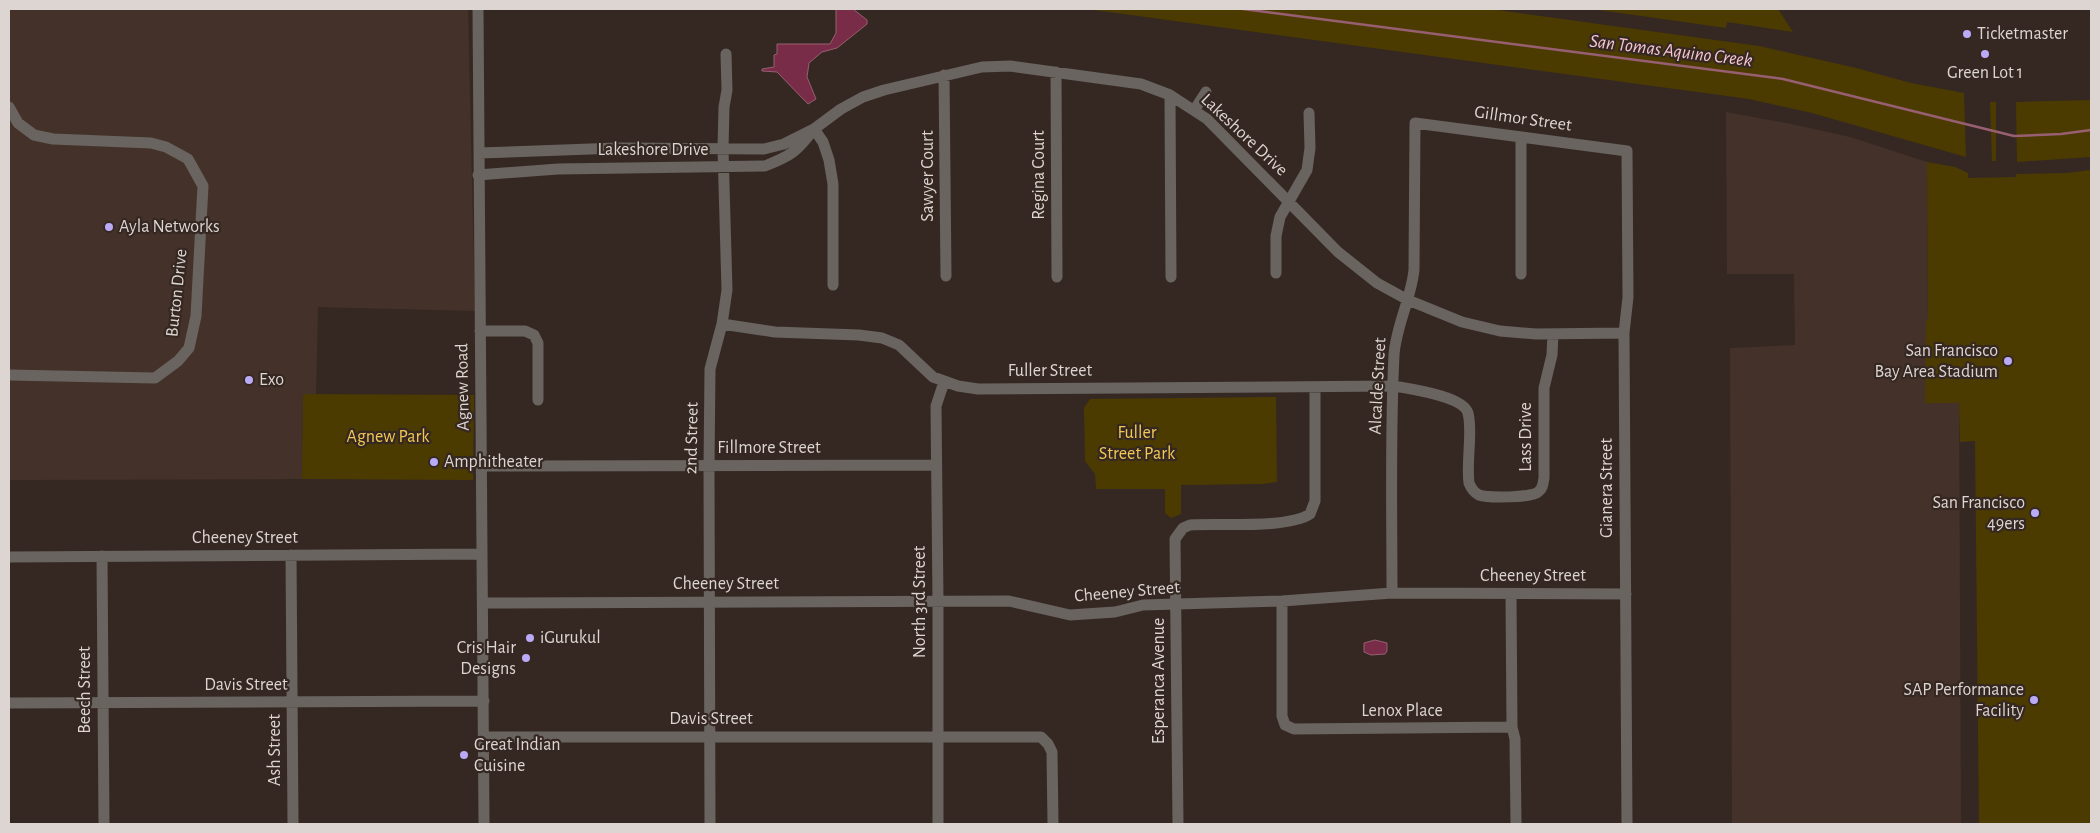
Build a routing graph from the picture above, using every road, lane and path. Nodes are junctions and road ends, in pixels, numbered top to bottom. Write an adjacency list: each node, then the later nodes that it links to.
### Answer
1 (478, 9): 15 (street, Agnew Road)
2 (726, 54): 13 (street, 2nd Street)
3 (1056, 72): 4 (street, Lakeshore Drive); 6 (street, Lakeshore Drive); 23 (street, Regina Court)
4 (944, 75): 11 (street, Lakeshore Drive); 21 (street, Sawyer Court)
5 (1206, 92): 8 (street)
6 (1170, 95): 8 (street, Lakeshore Drive); 22 (street)
7 (9, 107): 30 (street, Burton Drive)
8 (1195, 109): 18 (street, Lakeshore Drive)
9 (1309, 113): 18 (street)
10 (1415, 122): 12 (street, Gillmor Street); 25 (street, Alcalde Street)
11 (814, 129): 13 (street, Lakeshore Drive); 16 (street, Lakeshore Drive); 24 (street)
12 (1521, 137): 14 (street, Gillmor Street); 20 (street)
13 (723, 149): 15 (street, Lakeshore Drive); 16 (street, 2nd Street)
14 (1627, 151): 29 (street, Gianera Street)
15 (479, 153): 17 (street, Agnew Road)
16 (724, 167): 17 (street, Lakeshore Drive); 26 (street, 2nd Street)
17 (478, 175): 27 (street, Agnew Road)
18 (1289, 202): 19 (street); 25 (street, Lakeshore Drive)
19 (1276, 273)
20 (1521, 274)
21 (946, 276)
22 (1171, 277)
23 (1057, 278)
24 (833, 285)
25 (1408, 300): 28 (street, Lakeshore Drive); 32 (street, Alcalde Street)
26 (722, 324): 31 (street, Fuller Street); 37 (street, 2nd Street)
27 (480, 331): 34 (street); 36 (street, Agnew Road)
28 (1553, 334): 29 (street, Lakeshore Drive); 32 (street, Lass Drive)
29 (1624, 334): 44 (street, Gianera Street)
30 (9, 375)
31 (944, 382): 33 (street, Fuller Street); 35 (street, North 3rd Street)
32 (1394, 386): 33 (street, Fuller Street); 42 (street, Alcalde Street)
33 (1315, 387): 49 (street, Esperanca Avenue)
34 (538, 400)
35 (936, 465): 37 (street, Fillmore Street); 46 (street, North 3rd Street)
36 (482, 466): 37 (street, Fillmore Street); 38 (street, Agnew Road)
37 (709, 466): 45 (street, 2nd Street)
38 (482, 554): 39 (street, Cheeney Street); 48 (street, Agnew Road)
39 (291, 555): 40 (street, Cheeney Street); 51 (street, Ash Street)
40 (102, 556): 41 (street, Cheeney Street); 53 (street, Beech Street)
41 (9, 557)
42 (1392, 593): 43 (street, Cheeney Street); 47 (street, Cheeney Street)
43 (1512, 594): 44 (street, Cheeney Street); 54 (street)
44 (1626, 594): 66 (street, Gianera Street)
45 (710, 601): 46 (street, Cheeney Street); 48 (street, Cheeney Street); 55 (street, 2nd Street)
46 (938, 601): 49 (street, Cheeney Street); 57 (street, North 3rd Street)
47 (1282, 601): 49 (street, Cheeney Street); 54 (street, Lenox Place)
48 (483, 603): 50 (street, Agnew Road)
49 (1176, 604): 64 (street, Esperanca Avenue)
50 (484, 701): 51 (street, Davis Street); 56 (street, Agnew Road)
51 (292, 702): 53 (street, Davis Street); 59 (street, Ash Street)
52 (9, 703): 53 (street, Davis Street)
53 (102, 703): 58 (street, Beech Street)
54 (1512, 727): 65 (street)
55 (710, 737): 56 (street, Davis Street); 57 (street, Davis Street); 61 (street, 2nd Street)
56 (485, 738): 60 (street, Agnew Road)
57 (938, 738): 62 (street, North 3rd Street); 63 (street, Davis Street)
58 (104, 824)
59 (293, 824)
60 (484, 824)
61 (710, 824)
62 (938, 824)
63 (1053, 824)
64 (1178, 824)
65 (1516, 824)
66 (1628, 824)

